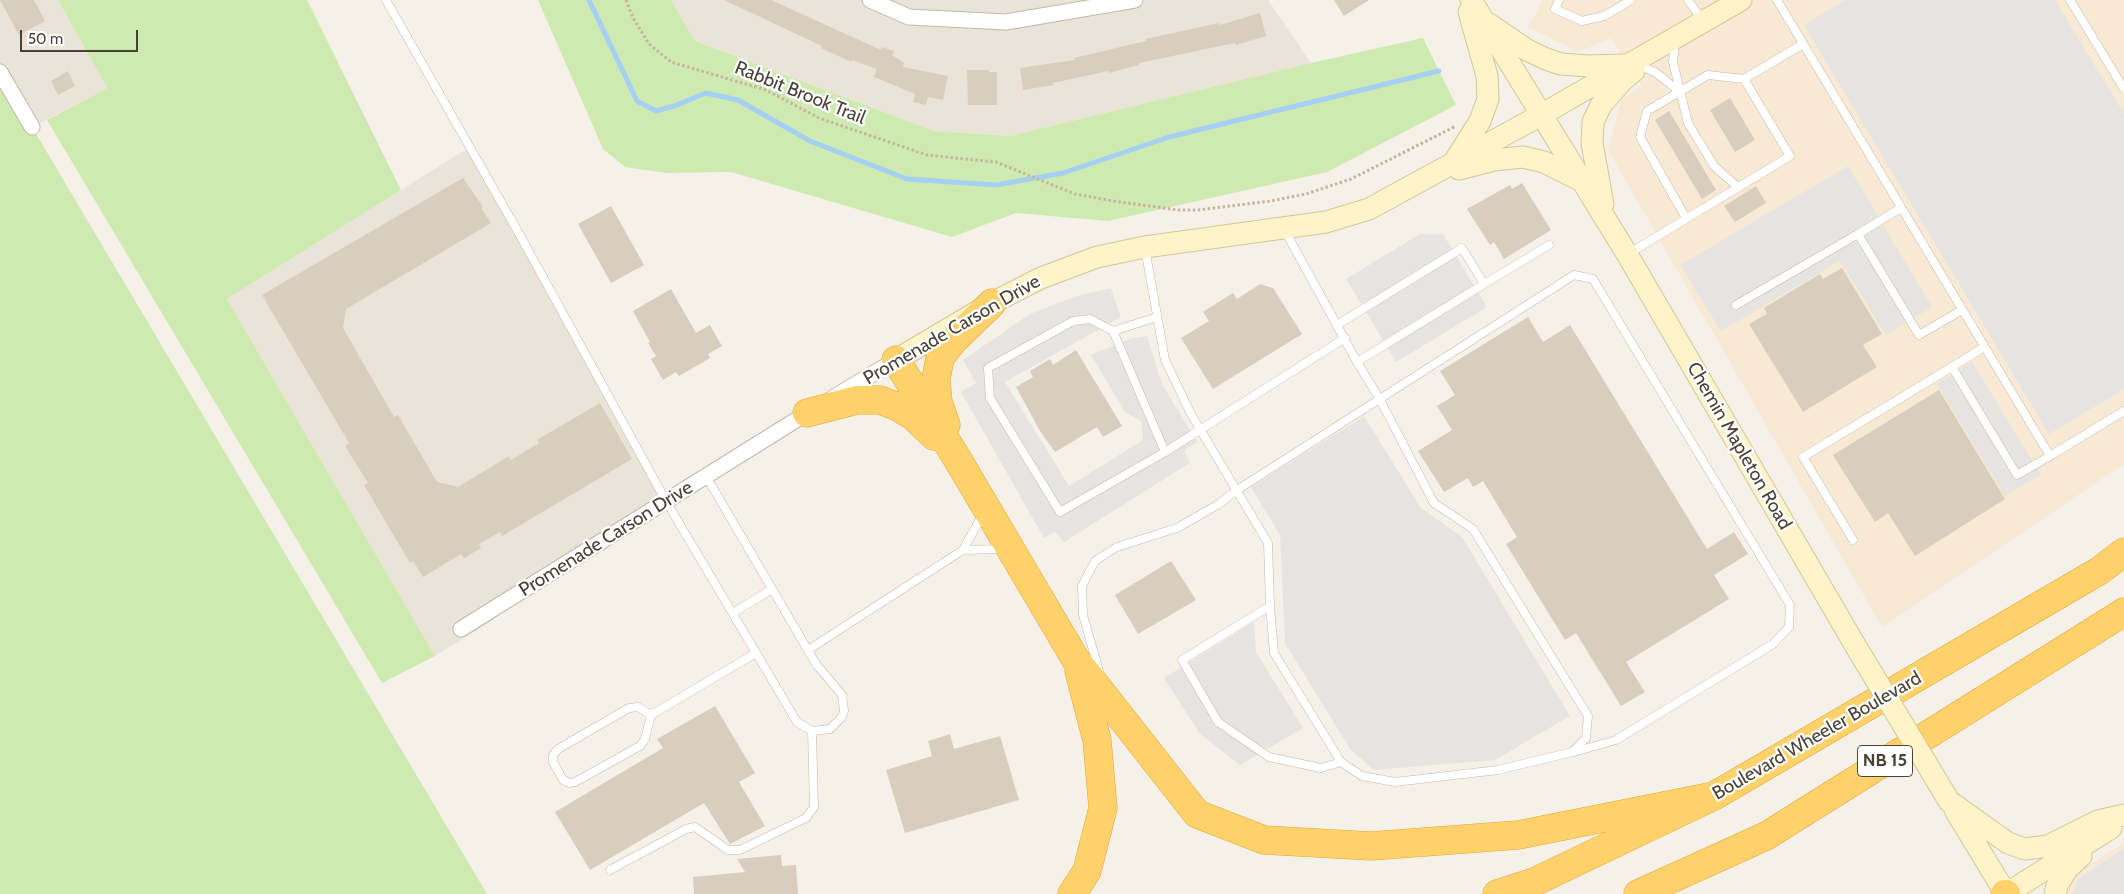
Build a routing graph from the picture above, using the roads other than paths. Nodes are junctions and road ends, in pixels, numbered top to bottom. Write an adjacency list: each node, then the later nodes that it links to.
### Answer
1 (386, 0): 56 (lane)
2 (870, 0): 11 (street)
3 (1465, 0): 23 (main road)
4 (1471, 0): 12 (main road, Chemin Mapleton Road)
5 (1559, 0): 6 (lane)
6 (1631, 0)
7 (1688, 0): 13 (lane)
8 (1741, 0): 13 (main road)
9 (1777, 0): 15 (lane)
10 (2070, 0): 19 (lane)
11 (1126, 1)
12 (1483, 20): 16 (main road); 21 (main road, Chemin Mapleton Road)
13 (1703, 22): 14 (main road)
14 (1675, 38): 16 (main road); 20 (lane)
15 (1803, 44): 18 (lane); 27 (lane)
16 (1635, 66): 20 (lane); 21 (main road, Promenade Carson Drive); 28 (main road)
17 (0, 72): 22 (street)
18 (1744, 79): 20 (lane); 26 (lane)
19 (2124, 89)
20 (1680, 92): 26 (lane); 29 (lane)
21 (1541, 115): 23 (main road, Promenade Carson Drive); 25 (main road, Chemin Mapleton Road)
22 (32, 127)
23 (1452, 164): 24 (main road, Promenade Carson Drive)
24 (1428, 178): 25 (main road); 30 (main road, Promenade Carson Drive)
25 (1583, 181): 28 (main road, Chemin Mapleton Road)
26 (1738, 187): 29 (lane)
27 (1901, 208): 31 (lane); 38 (lane)
28 (1605, 217): 34 (main road, Chemin Mapleton Road)
29 (1686, 218): 34 (lane)
30 (1284, 229): 33 (main road, Promenade Carson Drive); 40 (lane)
31 (1858, 234): 37 (lane); 38 (lane)
32 (1549, 245): 35 (lane)
33 (1145, 247): 36 (main road, Promenade Carson Drive); 39 (lane)
34 (1628, 254): 76 (main road, Chemin Mapleton Road, bridge)
35 (1484, 284): 40 (lane); 45 (lane)
36 (992, 303): 44 (main road, Promenade Carson Drive); 53 (highway)
37 (1736, 305)
38 (1962, 310): 43 (lane)
39 (1157, 317): 41 (lane); 50 (lane)
40 (1337, 324): 42 (lane)
41 (1113, 331): 51 (lane); 51 (lane)
42 (1344, 338): 45 (lane); 50 (lane)
43 (1984, 347): 46 (lane); 52 (lane)
44 (896, 360): 49 (street, Promenade Carson Drive); 53 (highway)
45 (1357, 362): 47 (lane)
46 (1952, 366): 52 (lane); 58 (lane)
47 (1380, 398): 55 (lane); 73 (lane); 73 (lane)
48 (2124, 412): 52 (lane)
49 (807, 413): 53 (highway); 54 (street, Promenade Carson Drive)
50 (1200, 429): 51 (lane); 55 (lane)
51 (1165, 452)
52 (2050, 456)
53 (958, 460): 57 (highway)
54 (706, 476): 56 (street, Promenade Carson Drive); 62 (lane)
55 (1236, 490): 63 (lane); 71 (lane)
56 (666, 501): 65 (lane); 66 (street, Promenade Carson Drive)
57 (986, 507): 59 (highway); 60 (lane)
58 (1853, 540)
59 (1010, 549): 60 (lane); 69 (highway)
60 (962, 550): 67 (lane)
61 (2124, 552): 75 (highway, Boulevard Wheeler Boulevard)
62 (772, 589): 65 (lane); 67 (lane)
63 (1270, 606): 74 (lane); 74 (lane)
64 (2124, 612): 82 (highway, NB 15)
65 (733, 613): 68 (lane)
66 (461, 628)
67 (808, 650): 72 (lane)
68 (756, 653): 70 (lane); 72 (lane)
69 (1076, 660): 71 (highway); 80 (highway)
70 (651, 715): 70 (lane)
71 (1123, 720): 75 (highway)
72 (812, 731): 79 (lane)
73 (1572, 752): 74 (lane)
74 (1341, 762)
75 (1714, 796): 81 (highway, Boulevard Wheeler Boulevard)
76 (1949, 801): 77 (main road); 83 (main road, Chemin Mapleton Road)
77 (2124, 815)
78 (2124, 820): 83 (main road); 84 (main road)
79 (610, 870)
80 (1072, 894)
81 (1497, 894)
82 (1638, 894)
83 (2006, 894)
84 (2055, 894)

